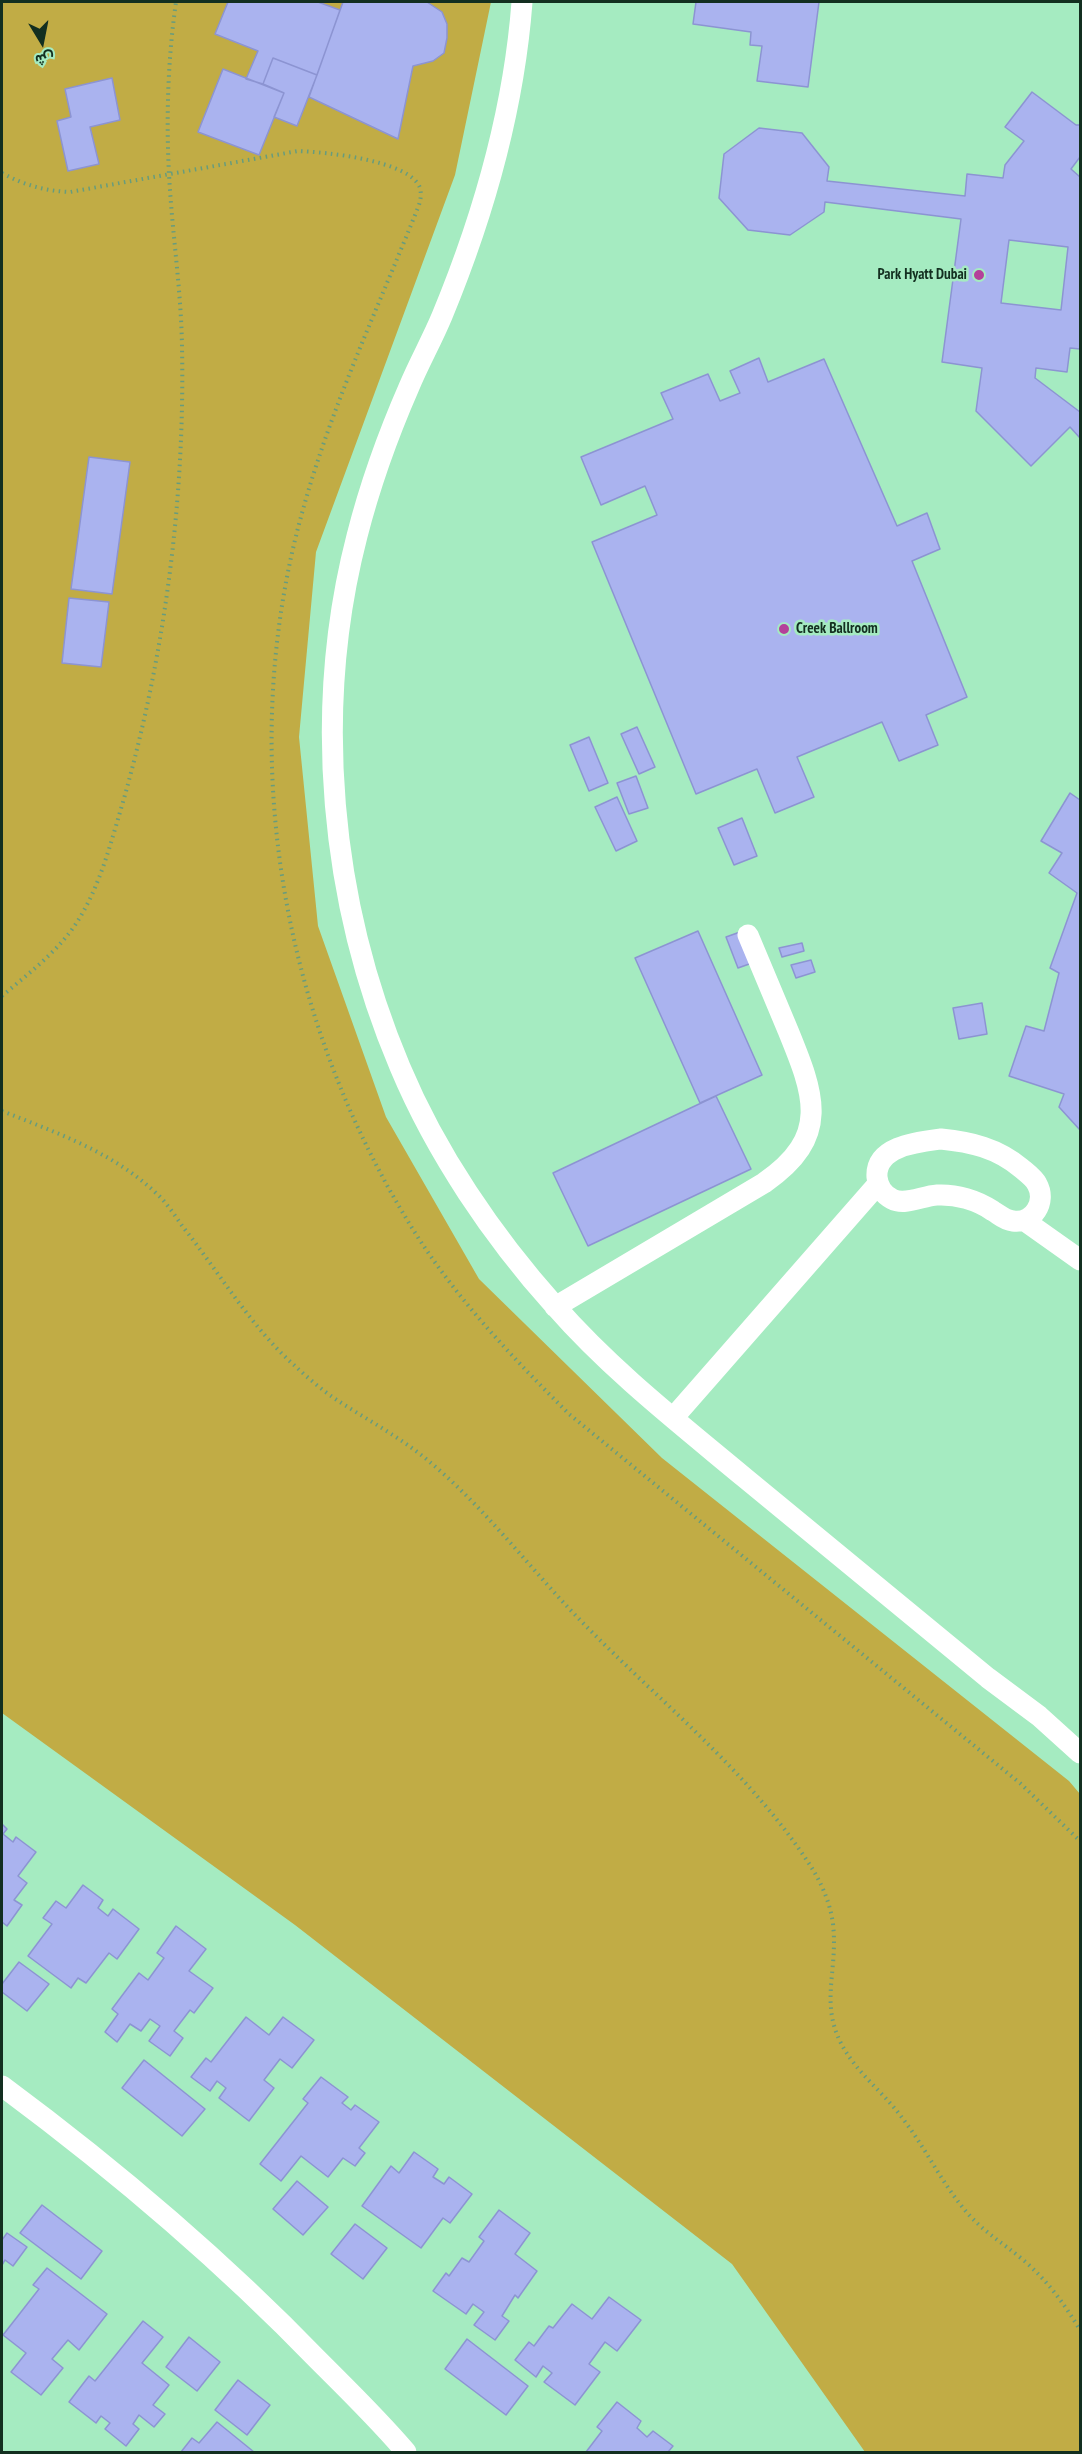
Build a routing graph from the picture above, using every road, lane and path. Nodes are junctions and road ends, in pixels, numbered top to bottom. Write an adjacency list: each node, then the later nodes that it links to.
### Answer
1 (176, 2): 4 (path)
2 (522, 2): 11 (lane)
3 (2, 174): 4 (path)
4 (169, 174): 6 (path); 14 (path)
5 (748, 934): 11 (lane)
6 (2, 996)
7 (2, 1111): 16 (path)
8 (878, 1184): 9 (lane); 9 (lane); 12 (lane)
9 (1025, 1221): 10 (lane)
10 (1080, 1260)
11 (555, 1307): 12 (lane)
12 (673, 1418): 13 (lane)
13 (1080, 1753)
14 (1080, 1841)
15 (2, 2086): 17 (lane)
16 (1080, 2330)
17 (406, 2452)

